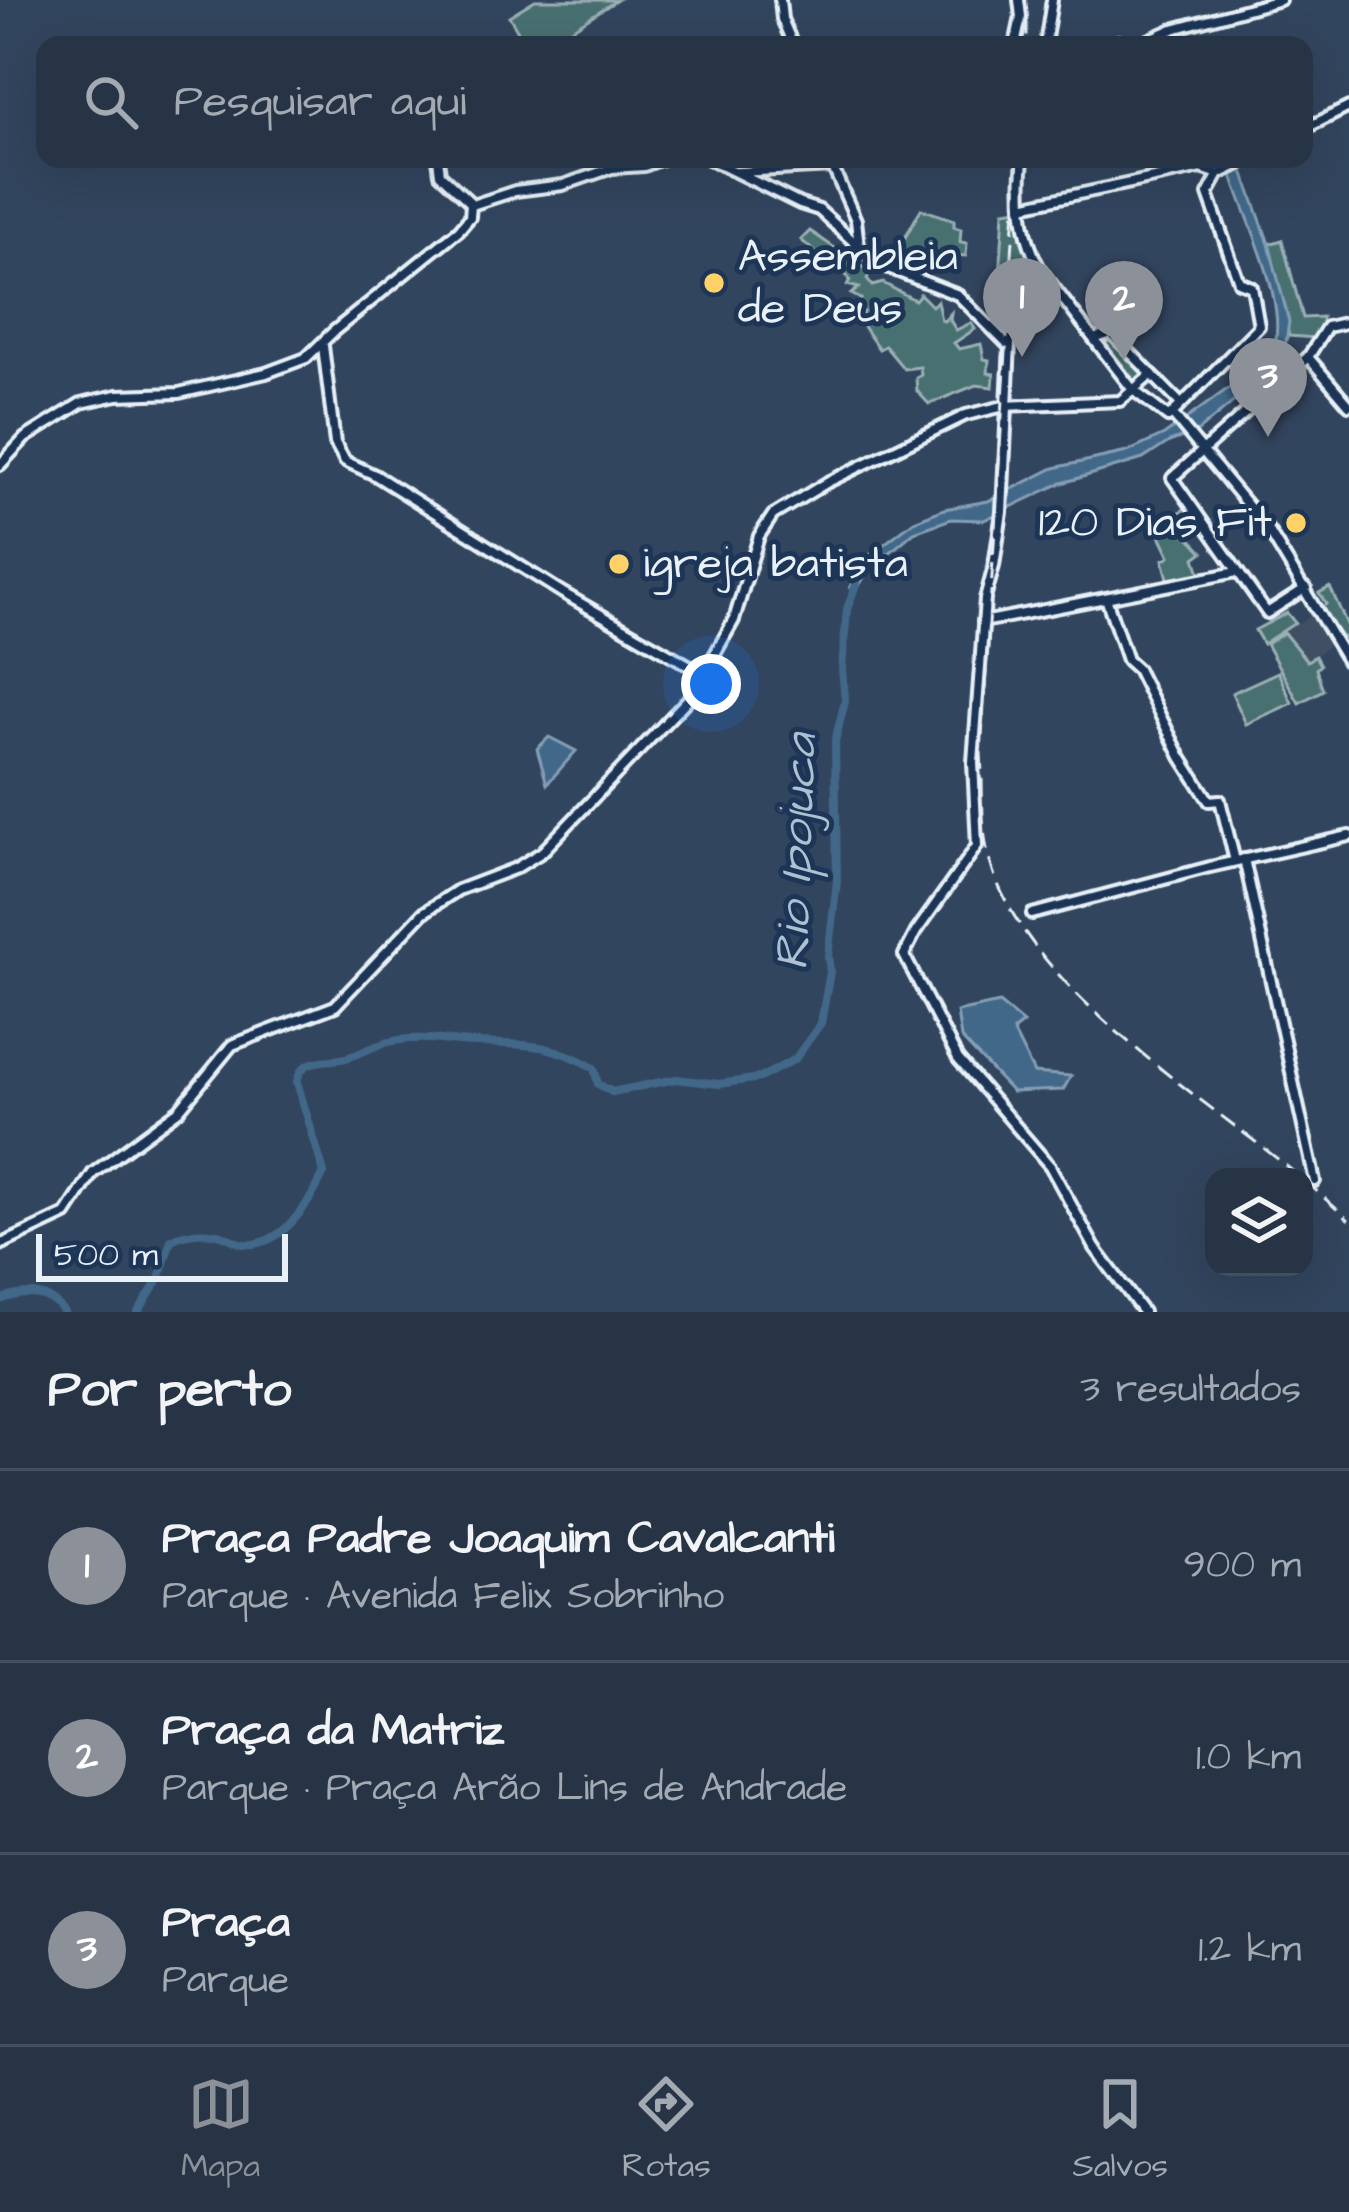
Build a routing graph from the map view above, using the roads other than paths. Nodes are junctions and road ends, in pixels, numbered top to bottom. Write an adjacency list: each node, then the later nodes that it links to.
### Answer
1 (780, 0): 5 (street)
2 (1019, 0): 6 (street)
3 (1052, 0): 7 (street)
4 (1280, 0): 8 (street)
5 (790, 36)
6 (1017, 36)
7 (1046, 36)
8 (1159, 36)
9 (1349, 107): 10 (street)
10 (1313, 125)
11 (439, 168): 21 (street)
12 (623, 168): 21 (street)
13 (728, 168): 18 (street)
14 (779, 168): 18 (street)
15 (833, 168): 22 (street)
16 (1023, 168): 20 (street)
17 (1232, 168): 19 (street)
18 (737, 172): 22 (street)
19 (1220, 174): 20 (street); 31 (street)
20 (1022, 206): 23 (street)
21 (472, 208): 26 (street)
22 (859, 247): 27 (street)
23 (1042, 273): 25 (street); 27 (street)
24 (1349, 322): 28 (street)
25 (1094, 339): 29 (street); 30 (street)
26 (323, 344): 36 (street); 42 (street)
27 (1009, 346): 33 (street)
28 (1308, 357): 32 (street); 35 (street)
29 (1152, 374): 30 (street); 31 (street)
30 (1133, 390): 33 (street); 34 (street)
31 (1181, 404): 34 (street)
32 (1349, 405)
33 (1008, 406): 40 (street); 42 (street)
34 (1174, 416): 35 (street)
35 (1205, 452): 37 (street); 38 (street)
36 (2, 462)
37 (1238, 572): 38 (street); 39 (street)
38 (1306, 588): 41 (street)
39 (1106, 598): 40 (street); 44 (street)
40 (983, 622): 48 (street)
41 (1349, 664)
42 (704, 674): 47 (street)
43 (1349, 836): 44 (street)
44 (1239, 860): 45 (street); 46 (street)
45 (1032, 914)
46 (1315, 1181)
47 (0, 1245)
48 (1143, 1312)

